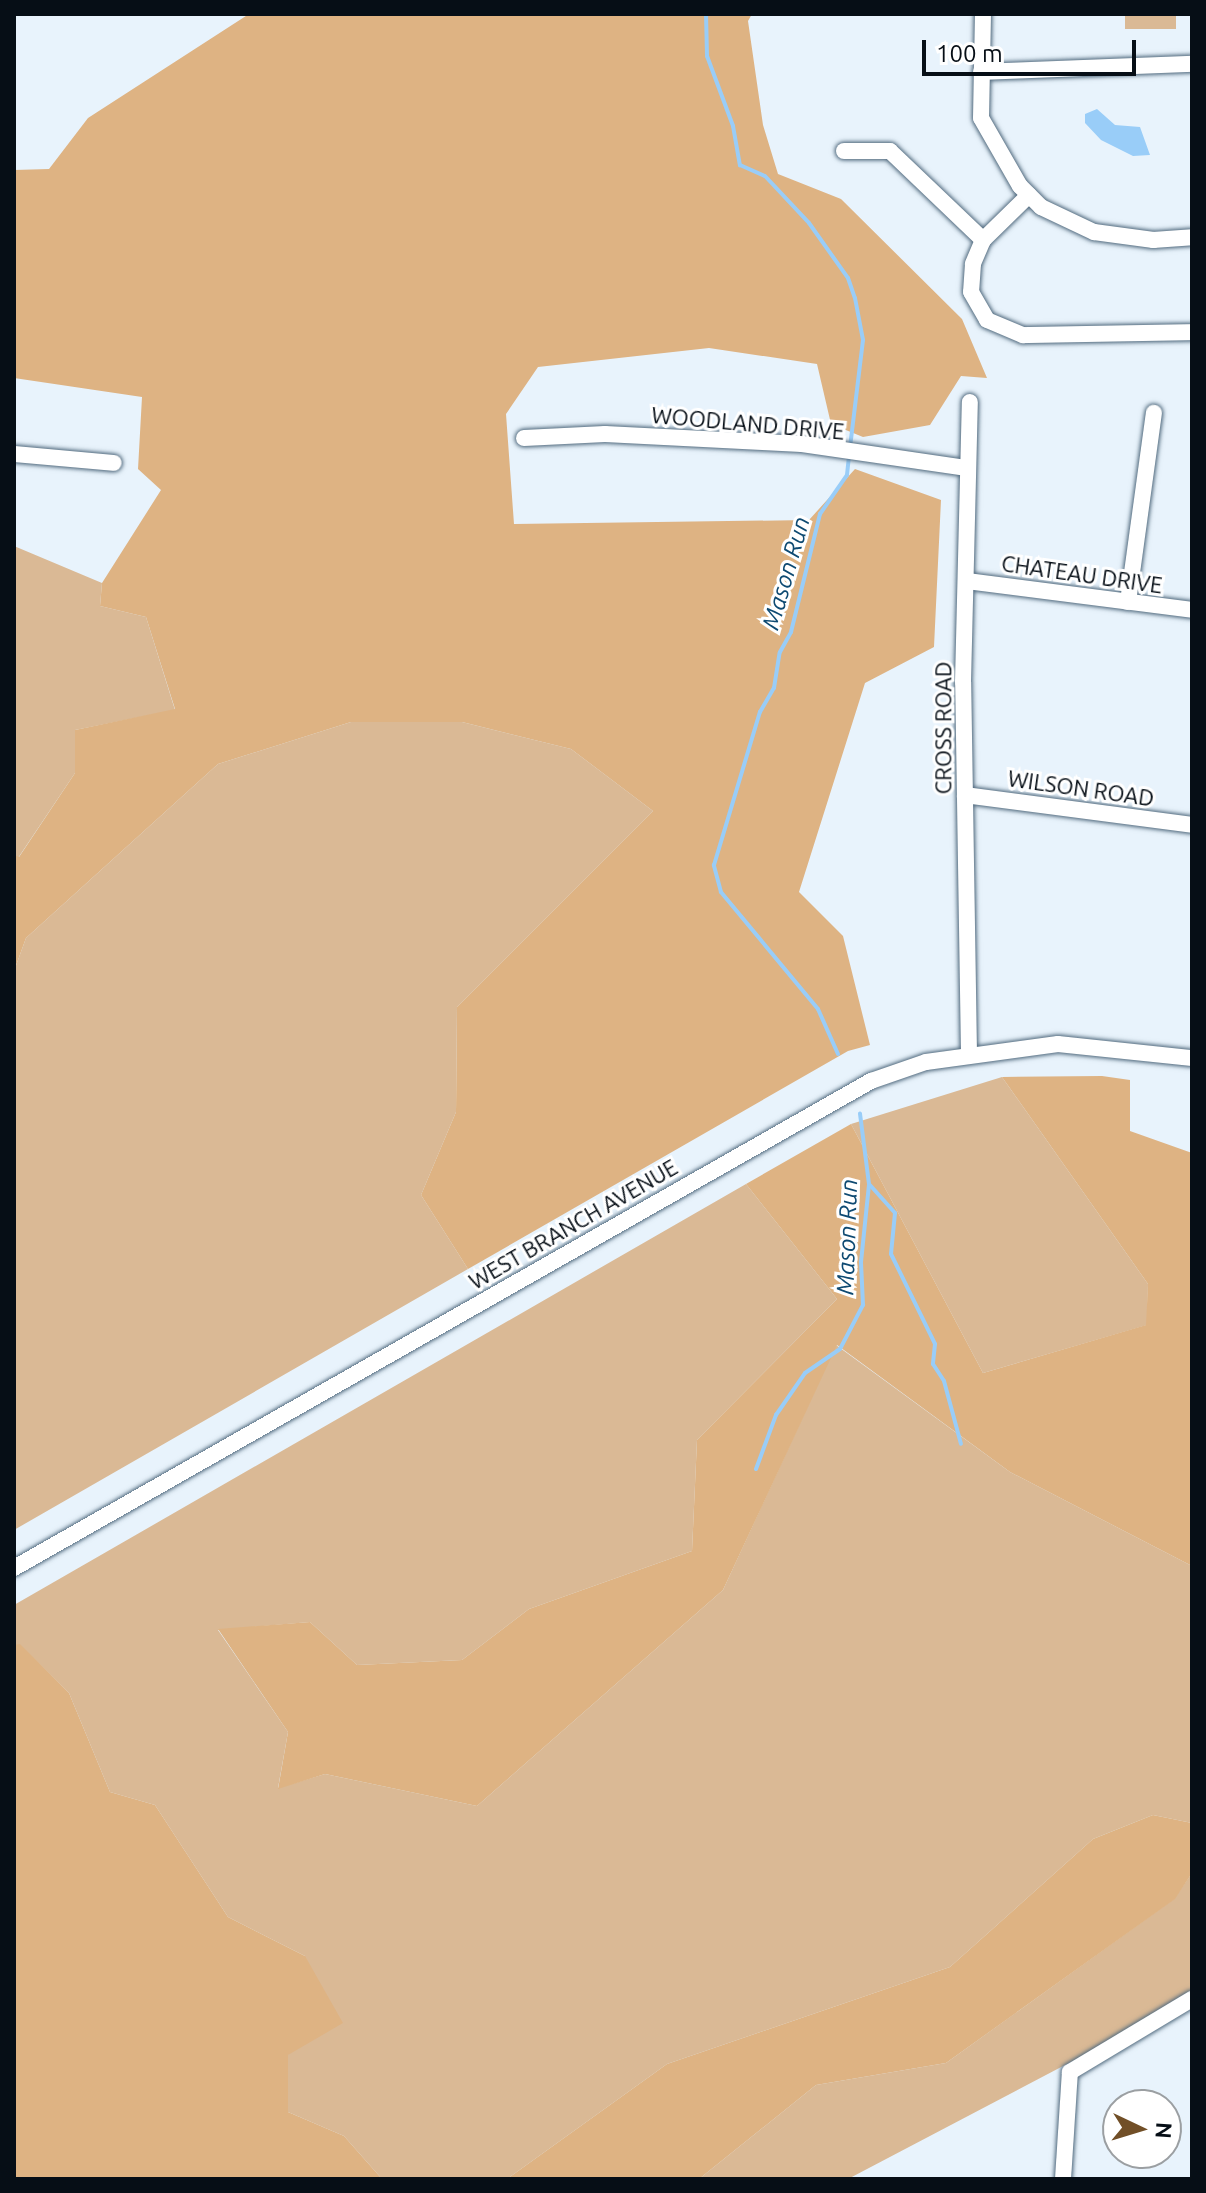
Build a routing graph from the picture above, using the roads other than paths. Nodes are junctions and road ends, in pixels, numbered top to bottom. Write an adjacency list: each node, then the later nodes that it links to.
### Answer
1 (983, 14): 3 (street)
2 (1192, 64): 3 (street)
3 (981, 72): 5 (street)
4 (844, 151): 7 (street)
5 (1029, 195): 6 (street); 7 (street)
6 (1192, 237)
7 (983, 240): 8 (street)
8 (1192, 332)
9 (970, 402): 14 (street, CROSS ROAD)
10 (1154, 413): 16 (street)
11 (524, 438): 14 (street, WOODLAND DRIVE)
12 (14, 454): 13 (street)
13 (114, 463)
14 (967, 468): 15 (street, CROSS ROAD)
15 (967, 581): 16 (street, CHATEAU DRIVE); 18 (street, CROSS ROAD)
16 (1128, 602): 17 (street, CHATEAU DRIVE)
17 (1192, 610)
18 (965, 795): 19 (street, WILSON ROAD); 20 (street, CROSS ROAD)
19 (1192, 825)
20 (969, 1054): 21 (street, WEST BRANCH AVENUE); 22 (street, WEST BRANCH AVENUE)
21 (1192, 1058)
22 (14, 1568)
23 (1192, 1999): 24 (street)
24 (1063, 2179)

